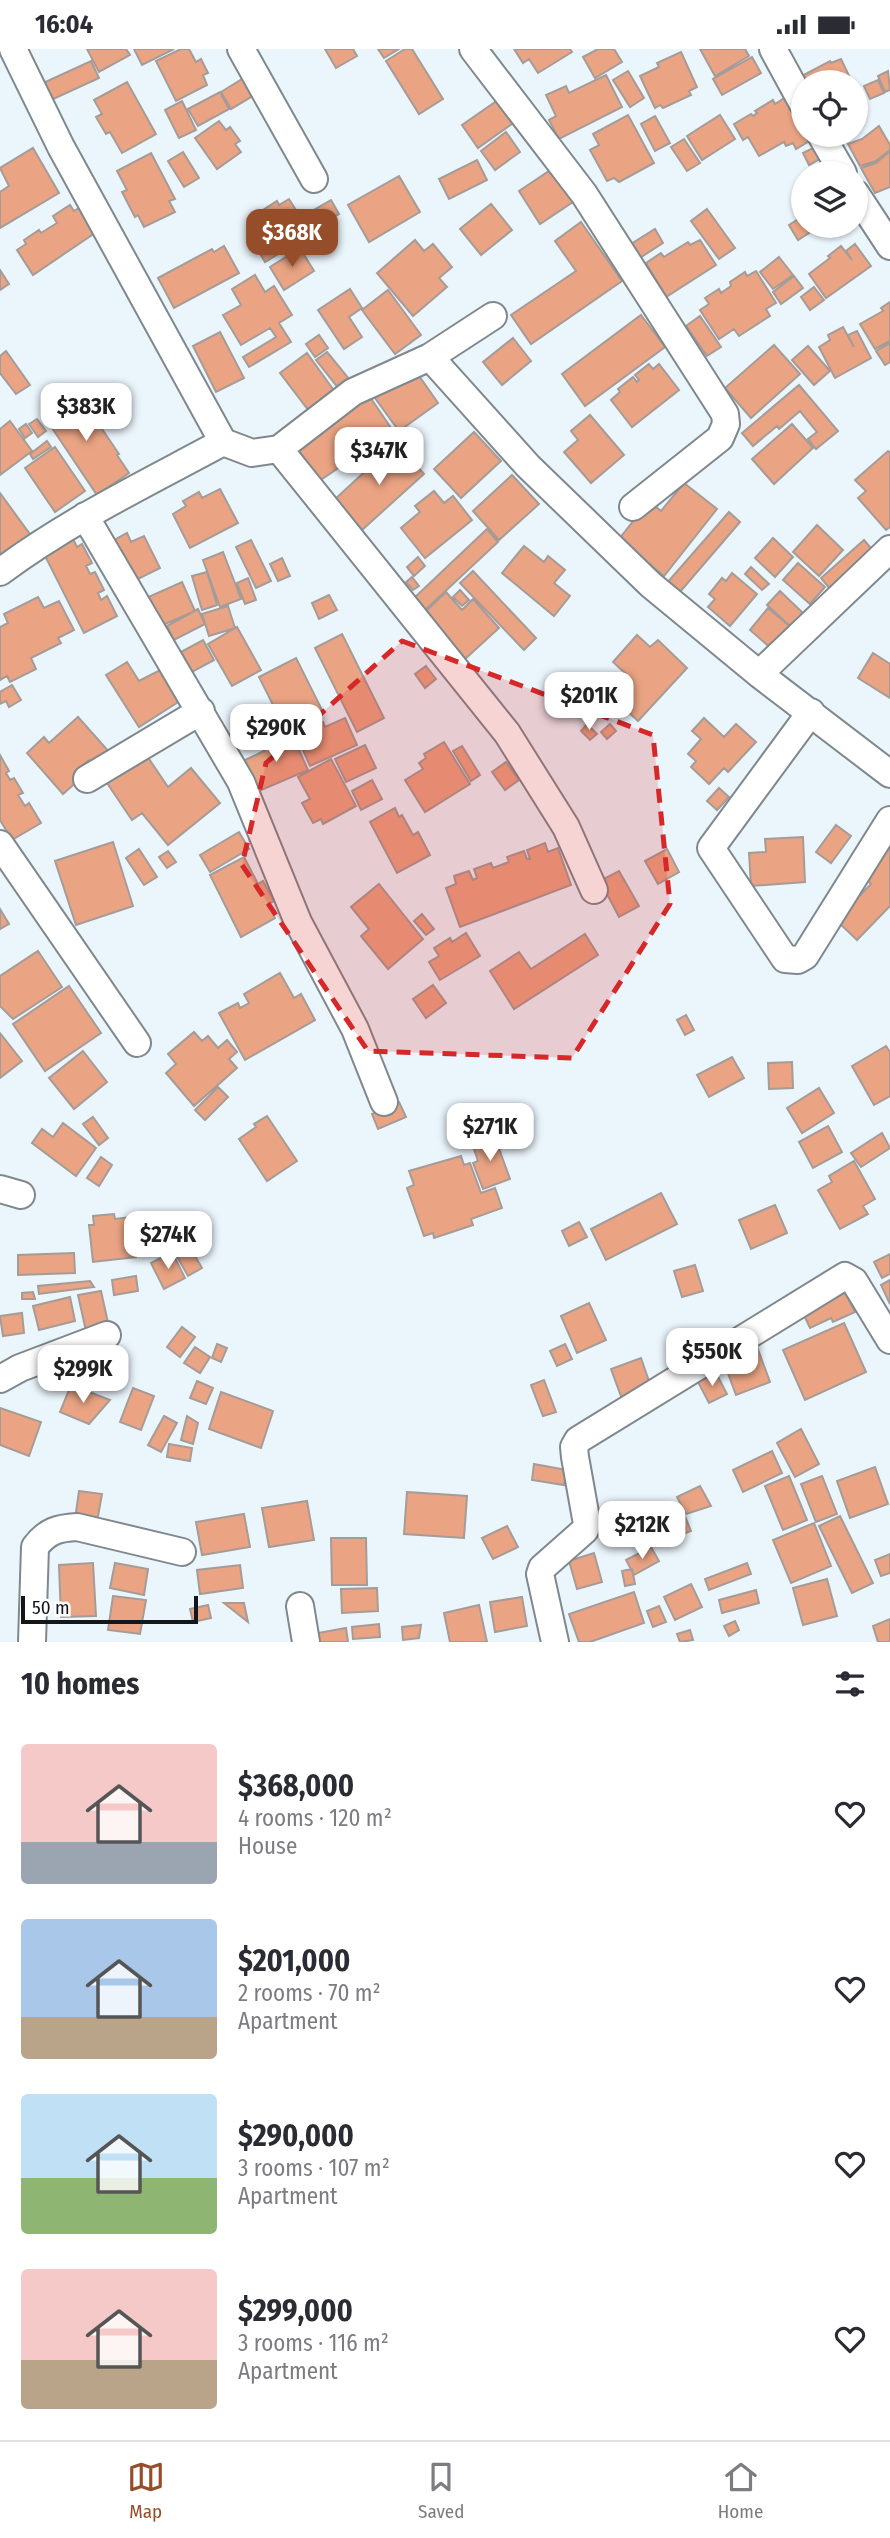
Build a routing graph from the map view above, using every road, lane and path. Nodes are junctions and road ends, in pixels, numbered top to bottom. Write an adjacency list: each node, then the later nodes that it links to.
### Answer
1 (13, 49): 11 (street)
2 (241, 49): 6 (street)
3 (473, 49): 13 (street)
4 (773, 49): 5 (street)
5 (791, 82)
6 (314, 179)
7 (868, 212): 8 (street)
8 (890, 246)
9 (493, 316): 10 (street)
10 (430, 358): 12 (street); 17 (street)
11 (223, 442): 12 (street); 14 (street)
12 (279, 449): 24 (street)
13 (633, 507)
14 (85, 516): 16 (street); 18 (street)
15 (890, 549): 17 (street)
16 (0, 572)
17 (759, 674): 19 (street)
18 (201, 711): 21 (street); 26 (street)
19 (811, 712): 20 (street); 22 (street)
20 (890, 774)
21 (87, 779)
22 (890, 820)
23 (0, 844): 25 (street)
24 (594, 890)
25 (137, 1043)
26 (384, 1102)
27 (107, 1335): 29 (street)
28 (890, 1340): 34 (street)
29 (0, 1379)
30 (182, 1552): 32 (street)
31 (300, 1606): 33 (street)
32 (32, 1642)
33 (306, 1642)
34 (555, 1642)

